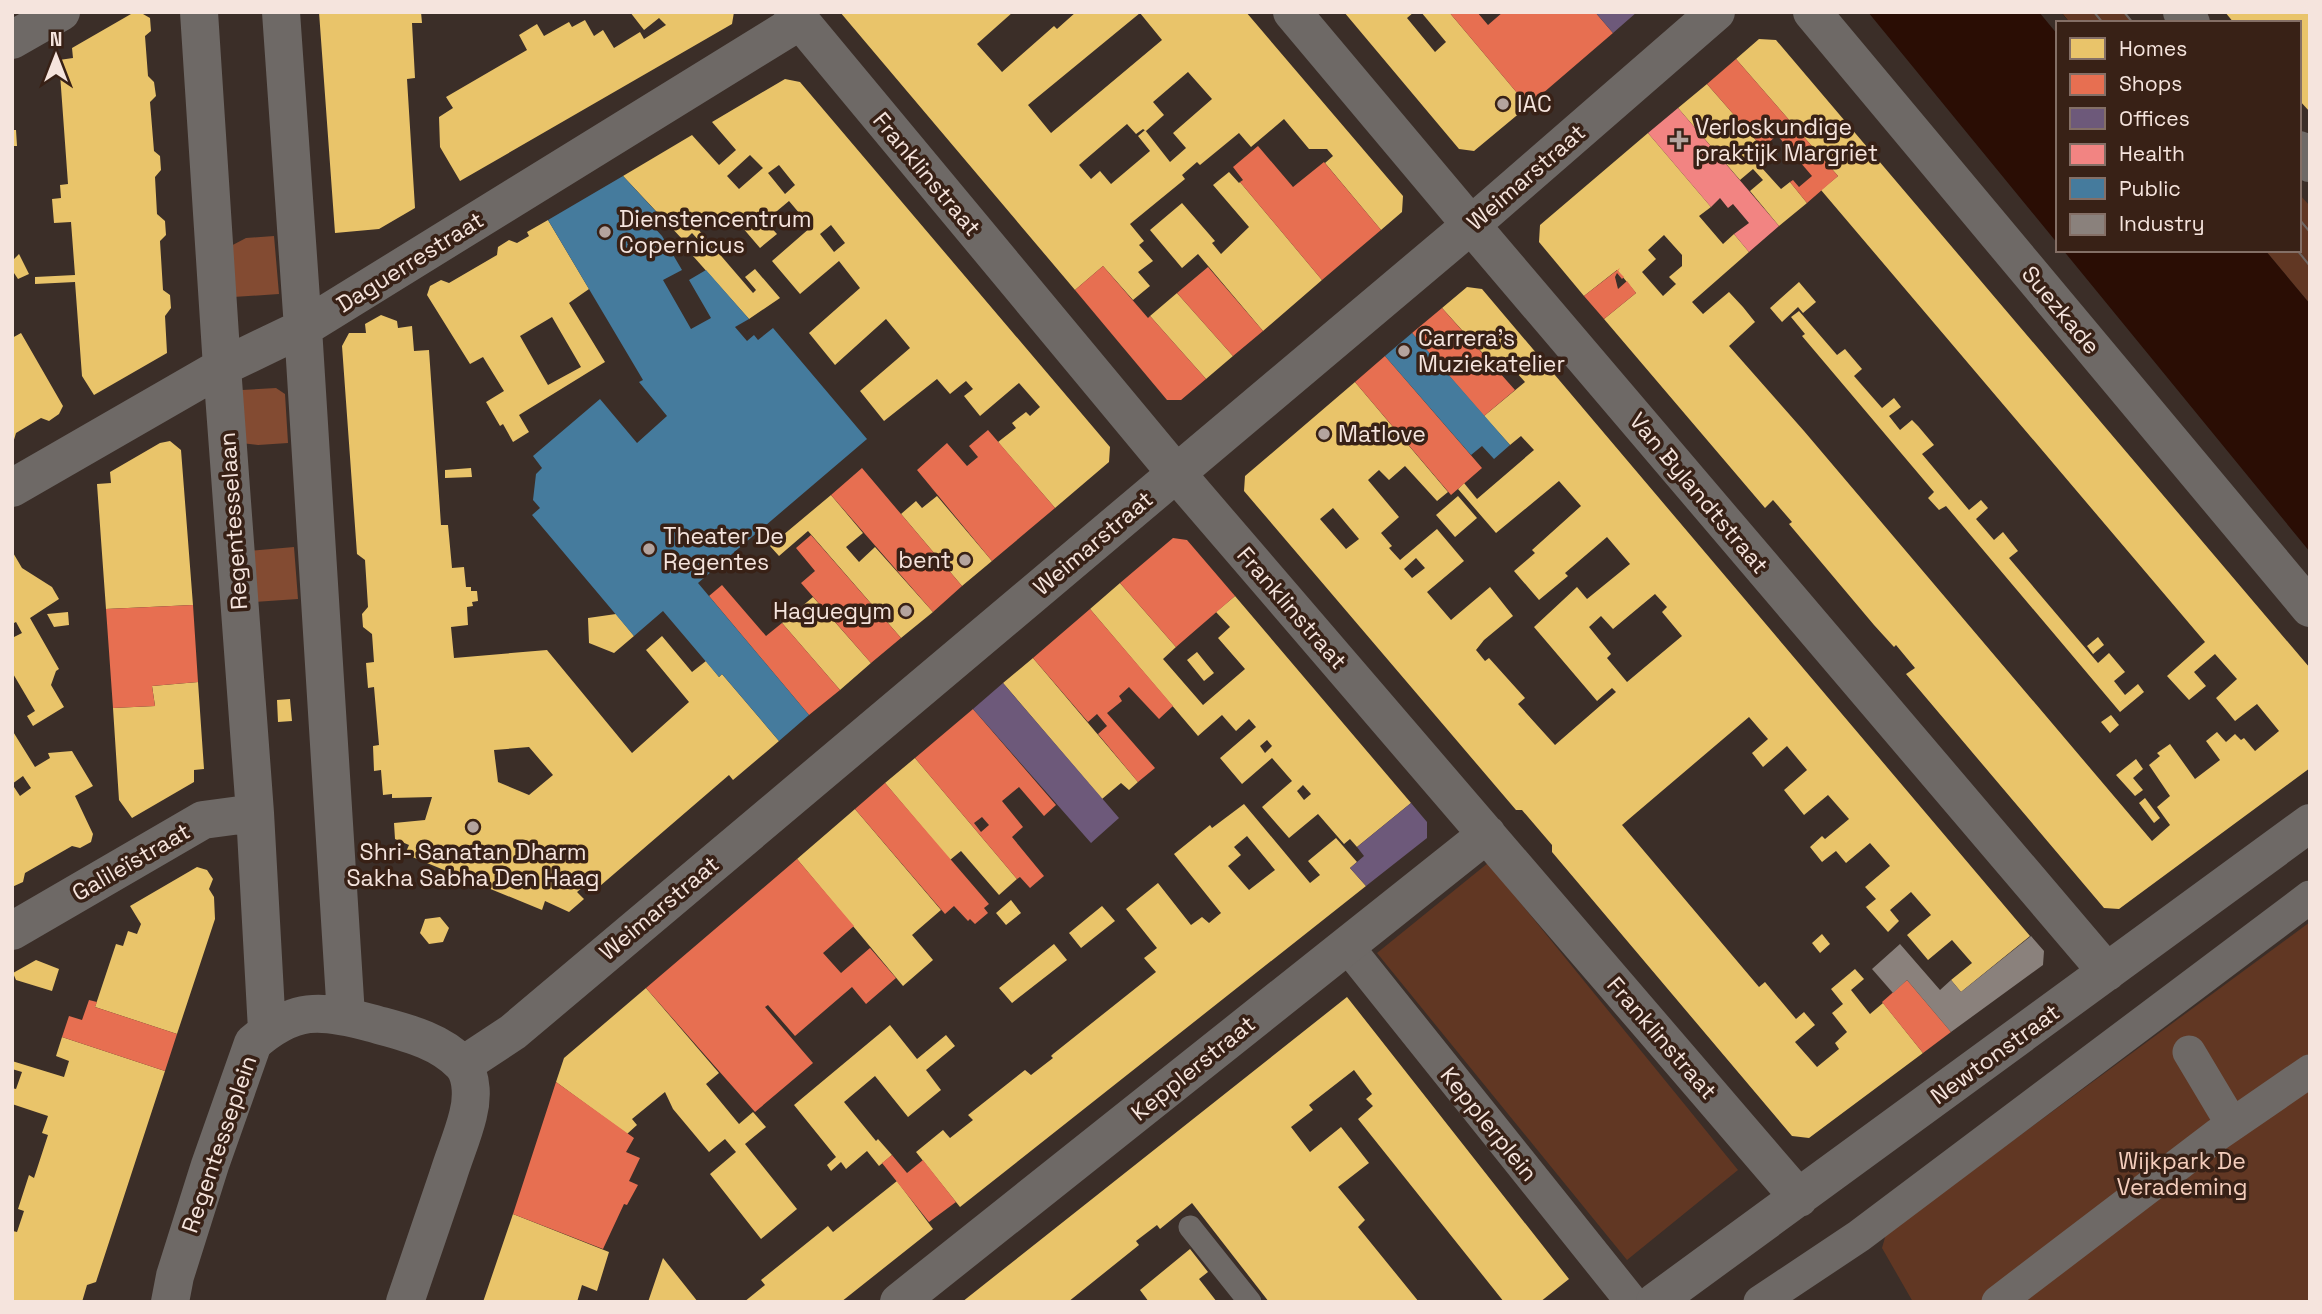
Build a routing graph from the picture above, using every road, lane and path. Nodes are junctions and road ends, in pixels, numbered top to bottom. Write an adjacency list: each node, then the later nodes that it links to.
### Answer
1 (61, 12): 8 (street)
2 (199, 12): 11 (street, Regentesselaan)
3 (281, 12): 10 (street)
4 (1292, 12): 9 (street, Van Bylandtstraat)
5 (1716, 12): 9 (street, Weimarstraat)
6 (1812, 12): 14 (street, Suezkade)
7 (796, 17): 10 (street, Daguerrestraat); 12 (street, Franklinstraat)
8 (12, 40)
9 (1471, 225): 12 (street, Weimarstraat); 21 (street, Van Bylandtstraat)
10 (303, 328): 11 (street, Daguerrestraat); 22 (street)
11 (222, 367): 13 (street, Daguerrestraat); 15 (street, Regentesselaan)
12 (1176, 473): 17 (street, Franklinstraat); 25 (street, Weimarstraat)
13 (12, 488)
14 (2310, 608)
15 (256, 813): 19 (street, Galileïstraat); 23 (street, Regentesselaan)
16 (2310, 823): 21 (street, Newtonstraat)
17 (1487, 834): 20 (street, Kepplerstraat); 28 (street, Franklinstraat)
18 (2310, 897): 36 (street)
19 (12, 931)
20 (1346, 946): 33 (street, Kepplerstraat); 35 (street, Kepplerplein)
21 (2107, 972): 28 (street, Newtonstraat)
22 (346, 1016): 23 (street, Regentesseplein); 25 (street, Regentesseplein)
23 (267, 1030): 31 (street, Regentesseplein)
24 (2189, 1052): 27 (street)
25 (463, 1065): 32 (street)
26 (2310, 1070): 27 (street)
27 (2232, 1124): 37 (street)
28 (1799, 1198): 30 (street, Newtonstraat)
29 (1190, 1227): 34 (lane)
30 (1677, 1296)
31 (170, 1302)
32 (405, 1302)
33 (899, 1302)
34 (1250, 1302)
35 (1632, 1302)
36 (1760, 1302)
37 (1998, 1302)

